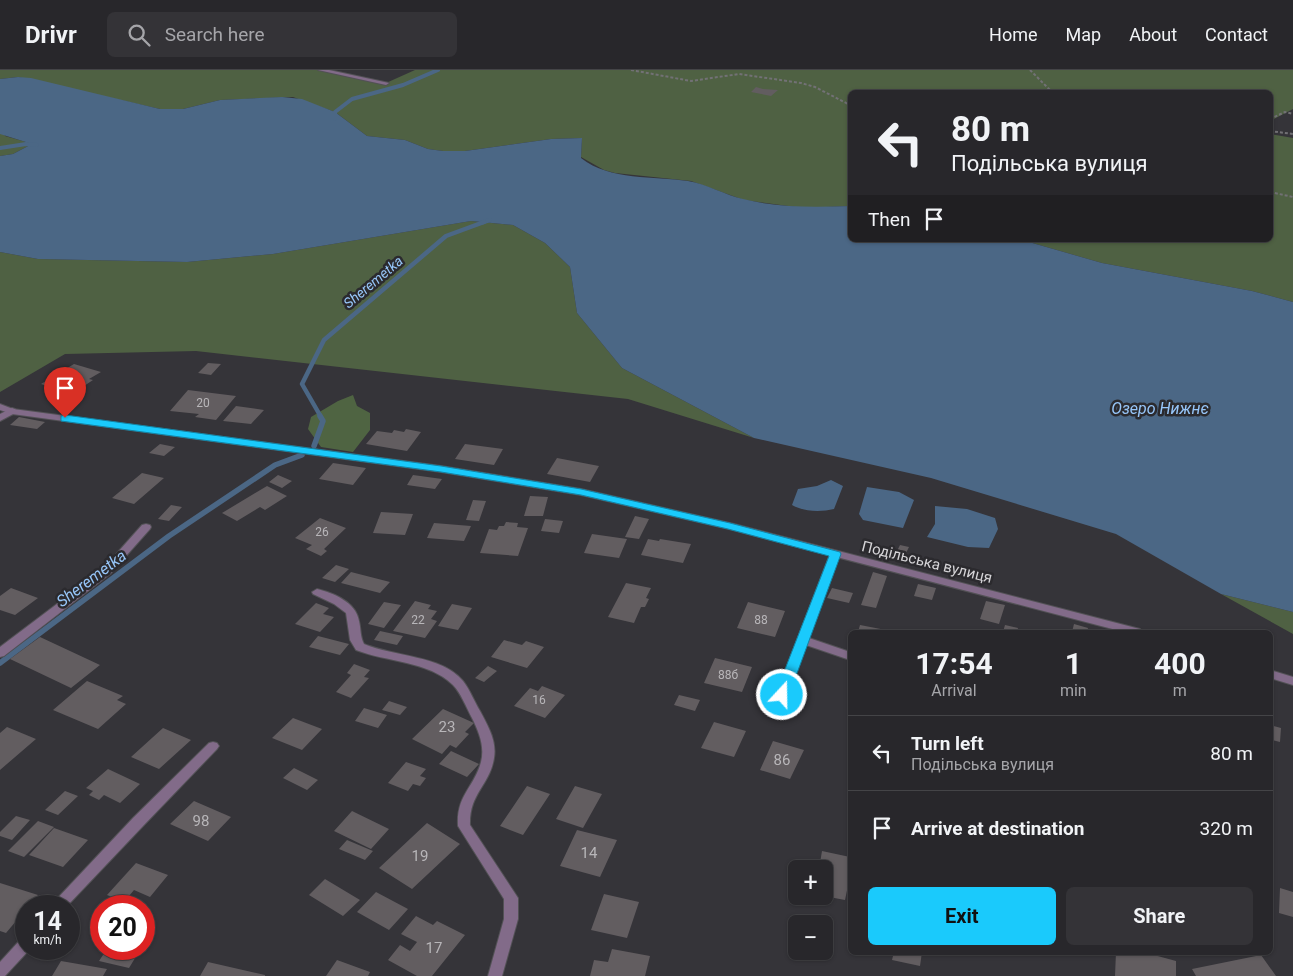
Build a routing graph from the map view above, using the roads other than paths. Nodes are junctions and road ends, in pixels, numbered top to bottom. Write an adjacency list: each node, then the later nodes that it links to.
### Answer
1 (321, 70): 2 (street)
2 (386, 83)
3 (0, 407): 4 (street, Подільська вулиця)
4 (12, 411): 5 (street); 7 (street, Подільська вулиця)
5 (0, 418)
6 (146, 527): 11 (street)
7 (836, 554): 9 (street, Подільська вулиця); 10 (street)
8 (317, 592): 20 (street)
9 (1128, 630)
10 (803, 640): 12 (street); 15 (street)
11 (0, 653)
12 (848, 655)
13 (1273, 675): 14 (street)
14 (1293, 681)
15 (775, 713)
16 (213, 746): 17 (street)
17 (70, 895)
18 (15, 955): 19 (street)
19 (0, 972)
20 (495, 976)

